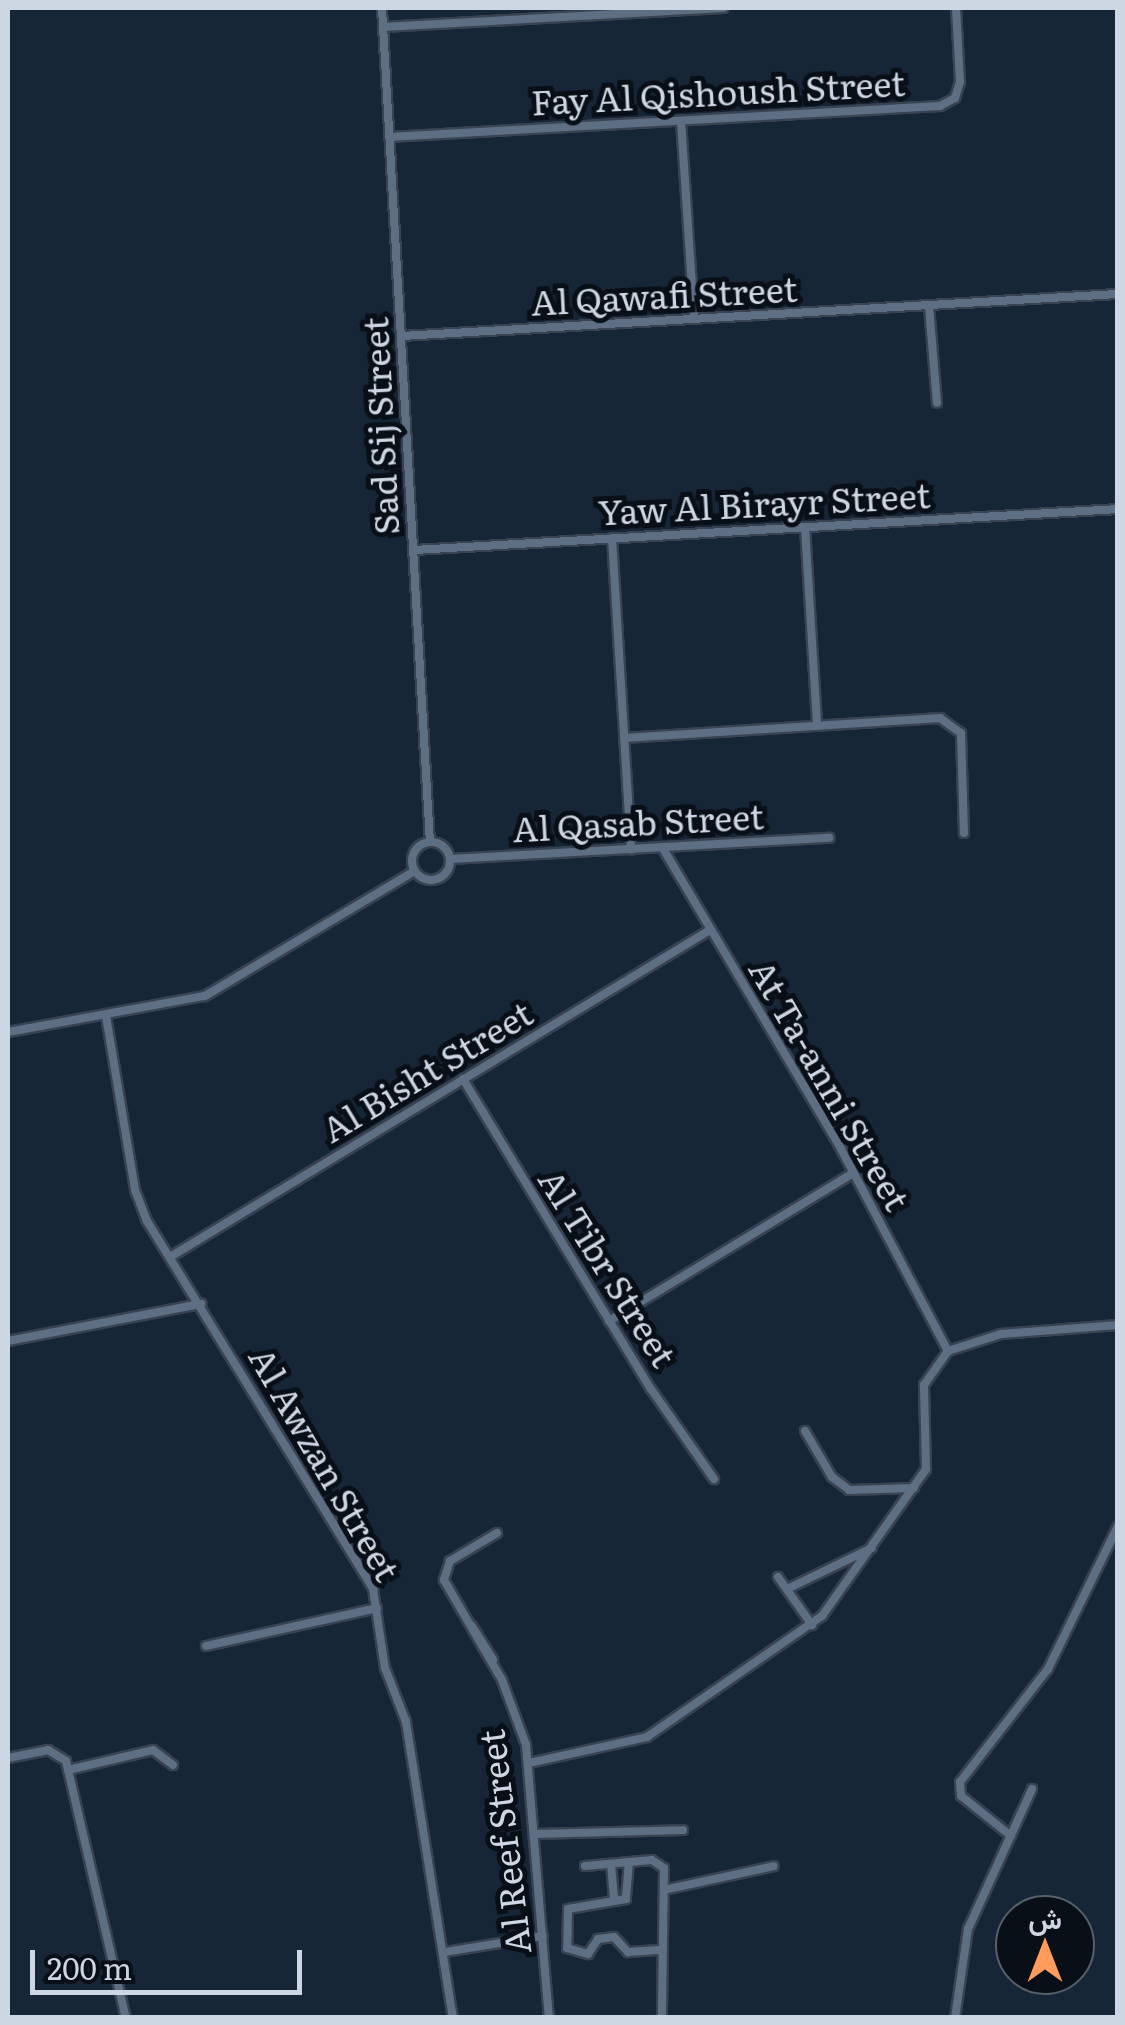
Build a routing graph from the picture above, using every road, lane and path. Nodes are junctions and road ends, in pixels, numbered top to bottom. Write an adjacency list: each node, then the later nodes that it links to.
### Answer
1 (382, 8): 4 (street, Sad Sij Street)
2 (723, 8): 4 (street)
3 (956, 8): 5 (street, Fay Al Qishoush Street)
4 (383, 27): 6 (street, Sad Sij Street)
5 (681, 121): 6 (street, Fay Al Qishoush Street); 9 (street)
6 (390, 137): 10 (street, Sad Sij Street)
7 (1118, 294): 8 (street, Al Qawafi Street)
8 (929, 306): 9 (street, Al Qawafi Street); 11 (street)
9 (694, 320): 10 (street, Al Qawafi Street)
10 (402, 336): 15 (street, Sad Sij Street)
11 (937, 403)
12 (1118, 509): 13 (street, Yaw Al Birayr Street)
13 (805, 528): 14 (street, Yaw Al Birayr Street); 16 (street)
14 (612, 538): 15 (street, Yaw Al Birayr Street); 17 (street)
15 (414, 550): 20 (street, Sad Sij Street)
16 (817, 726): 17 (street); 18 (street)
17 (624, 738): 22 (street)
18 (964, 833)
19 (829, 838): 21 (street, Al Qasab Street)
20 (430, 842): 23 (street); 24 (street)
21 (662, 847): 22 (street, Al Qasab Street); 25 (street, At Ta-anni Street)
22 (631, 849): 23 (street, Al Qasab Street)
23 (450, 859): 24 (street)
24 (414, 870): 26 (street)
25 (710, 930): 28 (street, Al Bisht Street); 29 (street, At Ta-anni Street)
26 (106, 1016): 27 (street); 30 (street, Al Awzan Street)
27 (8, 1032)
28 (463, 1080): 30 (street, Al Bisht Street); 32 (street, Al Tibr Street)
29 (852, 1173): 32 (street); 35 (street, At Ta-anni Street)
30 (170, 1257): 31 (street, Al Awzan Street)
31 (200, 1304): 34 (street); 44 (street, Al Awzan Street)
32 (609, 1321): 37 (street, Al Tibr Street)
33 (1118, 1326): 35 (street)
34 (8, 1341)
35 (948, 1351): 38 (street)
36 (805, 1431): 38 (street)
37 (714, 1480)
38 (914, 1488): 41 (street)
39 (1118, 1526): 54 (street)
40 (497, 1533): 48 (street, Al Reef Street)
41 (872, 1548): 43 (street); 45 (street)
42 (778, 1577): 43 (street)
43 (786, 1589): 45 (street)
44 (378, 1608): 46 (street); 63 (street, Al Awzan Street)
45 (812, 1625): 48 (street)
46 (206, 1646)
47 (8, 1758): 50 (street)
48 (529, 1763): 53 (street, Al Reef Street)
49 (173, 1765): 50 (street)
50 (68, 1770): 64 (street)
51 (1032, 1789): 54 (street)
52 (683, 1830): 53 (street)
53 (535, 1834): 61 (street, Al Reef Street)
54 (1011, 1836): 68 (street)
55 (629, 1862): 56 (street); 59 (street); 60 (street)
56 (611, 1864): 57 (street); 60 (street)
57 (584, 1866)
58 (774, 1866): 59 (street)
59 (668, 1888): 62 (street)
60 (614, 1900): 62 (street)
61 (544, 1936): 63 (street); 66 (street, Al Reef Street)
62 (658, 1950): 67 (street)
63 (445, 1952): 65 (street, Al Awzan Street)
64 (126, 2018)
65 (453, 2018)
66 (549, 2018)
67 (662, 2018)
68 (956, 2018)

